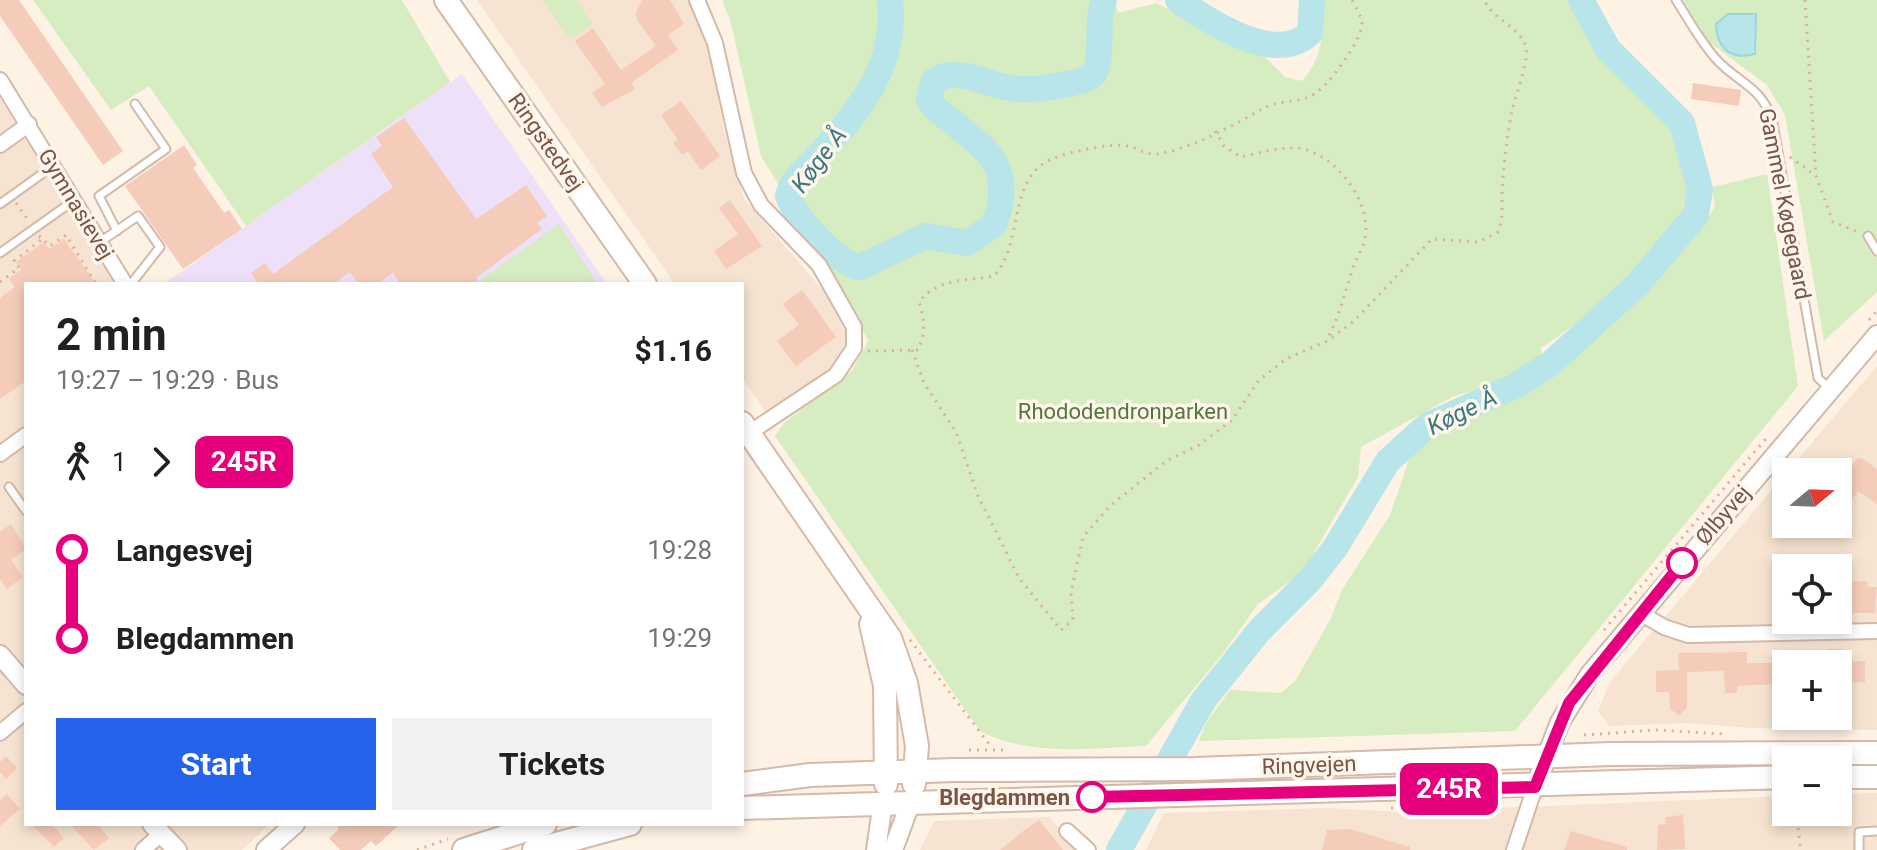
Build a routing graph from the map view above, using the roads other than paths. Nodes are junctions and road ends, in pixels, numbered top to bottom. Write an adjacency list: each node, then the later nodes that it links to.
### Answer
1 (446, 0): 18 (main road, Ringstedvej)
2 (697, 0): 21 (street)
3 (1676, 0): 20 (lane, Gammel Køgegaard)
4 (0, 80): 6 (street, Gymnasievej)
5 (135, 104): 11 (lane)
6 (29, 124): 7 (street, Gymnasievej); 8 (street, Gymnasievej)
7 (0, 145)
8 (53, 166): 9 (street, Gymnasievej); 10 (lane)
9 (73, 201): 13 (street, Gymnasievej); 15 (lane)
10 (0, 204)
11 (117, 231): 13 (lane); 17 (lane)
12 (1868, 236): 14 (lane)
13 (98, 244): 16 (street, Gymnasievej)
14 (1877, 251)
15 (0, 253)
16 (124, 282)
17 (133, 282)
18 (644, 282)
19 (1877, 335): 20 (street, Ølbyvej)
20 (1830, 390): 27 (street, Ølbyvej)
21 (744, 431): 26 (main road)
22 (24, 436): 23 (street)
23 (0, 454)
24 (9, 487): 25 (lane)
25 (24, 508)
26 (865, 604): 35 (main road); 36 (main road)
27 (1640, 613): 28 (street); 34 (street, Ølbyvej)
28 (1877, 631)
29 (0, 655): 30 (street)
30 (24, 683)
31 (24, 713): 32 (street)
32 (0, 733)
33 (1877, 753): 34 (main road, Ringvejen)
34 (1547, 755): 35 (main road, Ringvejen); 41 (street, Ølbyvej)
35 (916, 771): 36 (main road, Ringvejen); 42 (main road)
36 (887, 772): 40 (main road, Ringvejen); 43 (main road)
37 (1852, 777): 38 (main road)
38 (1877, 777)
39 (1772, 778): 41 (main road, Ringvejen)
40 (744, 784)
41 (1535, 787): 42 (main road, Ringvejen); 59 (street)
42 (911, 801): 43 (main road, Ringvejen); 57 (street)
43 (883, 802): 44 (main road, Ringvejen); 56 (street)
44 (744, 808)
45 (293, 826): 51 (street)
46 (539, 826): 54 (main road)
47 (623, 826): 55 (main road)
48 (162, 827): 52 (street); 53 (street)
49 (1067, 831): 58 (street)
50 (1877, 831): 60 (lane)
51 (271, 848)
52 (143, 850)
53 (177, 850)
54 (464, 850)
55 (534, 850)
56 (876, 850)
57 (893, 850)
58 (1088, 850)
59 (1514, 850)
60 (1859, 850)

